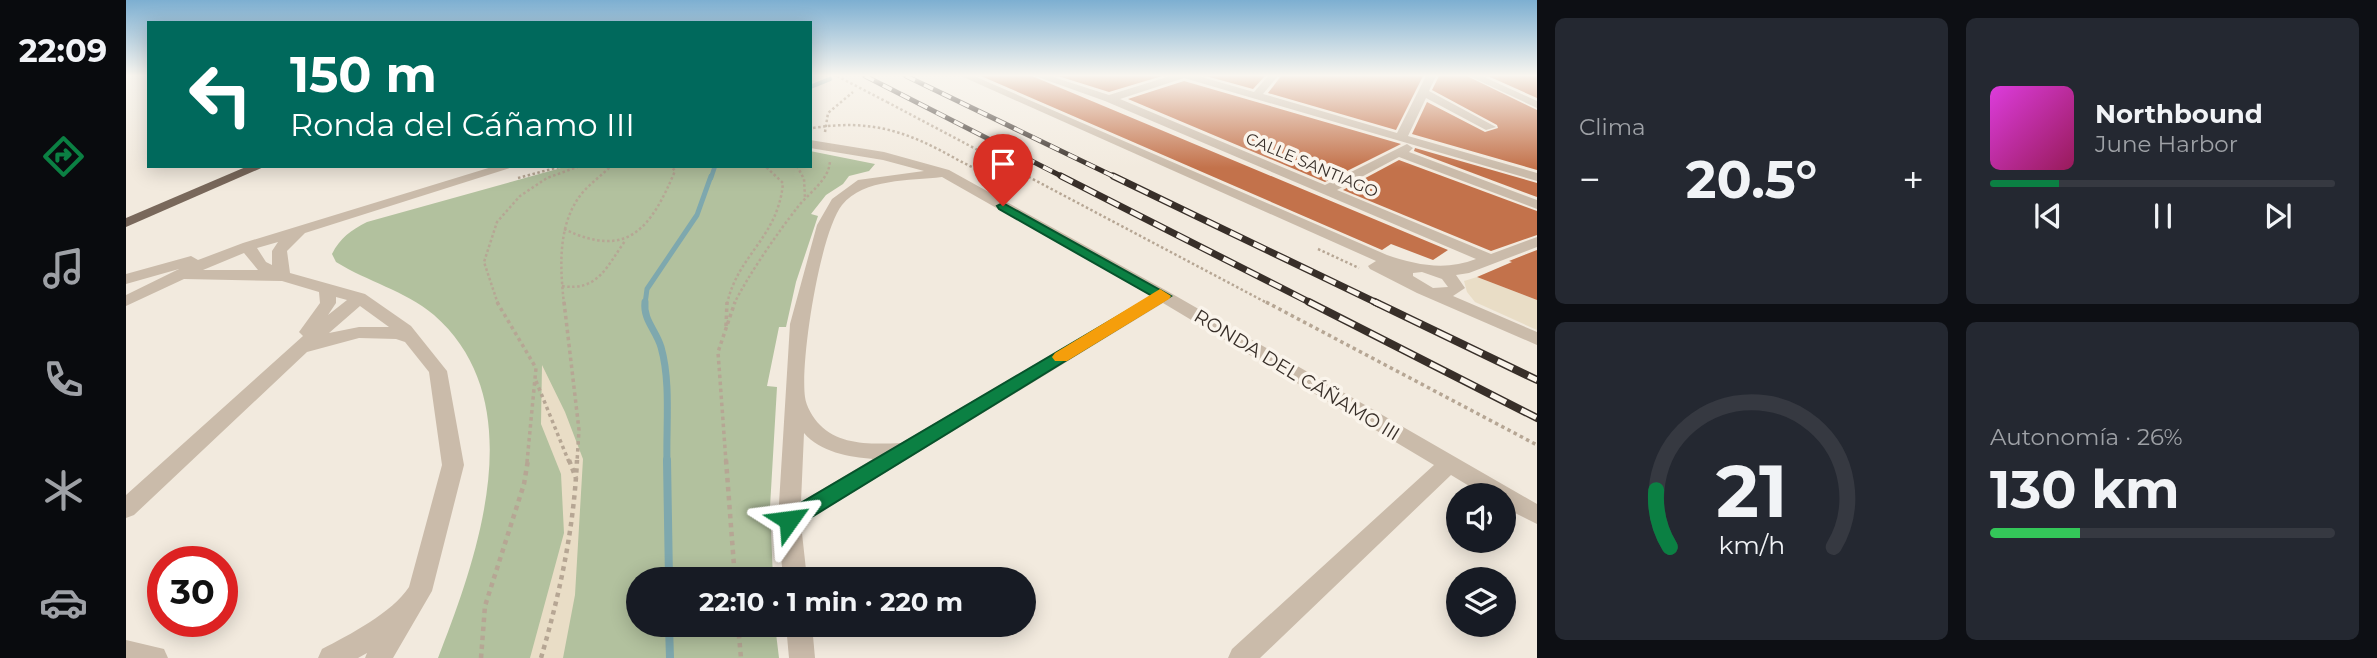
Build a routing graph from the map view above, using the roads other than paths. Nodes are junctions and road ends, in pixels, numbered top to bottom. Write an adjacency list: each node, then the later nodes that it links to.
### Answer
1 (1037, 107): 24 (street)
2 (1127, 107): 17 (street, CALLE SANTIAGO)
3 (1294, 107): 7 (street)
4 (1416, 107): 7 (street)
5 (1451, 107): 6 (street)
6 (1490, 127)
7 (1401, 137): 8 (street)
8 (1416, 142): 10 (street); 15 (street)
9 (812, 144): 11 (street, RONDA DEL CÁÑAMO III)
10 (1398, 152): 17 (street); 18 (street)
11 (884, 156): 14 (street, RONDA DEL CÁÑAMO III); 16 (street)
12 (255, 168): 19 (main road)
13 (503, 168): 20 (street)
14 (944, 173): 16 (street); 32 (street, RONDA DEL CÁÑAMO III)
15 (1537, 177)
16 (881, 181): 39 (street)
17 (1326, 190): 23 (street, CALLE SANTIAGO)
18 (1537, 205)
19 (126, 223)
20 (310, 225): 22 (street); 25 (street)
21 (1537, 242): 23 (street)
22 (248, 246): 25 (street); 26 (street)
23 (1491, 260): 28 (street)
24 (1409, 275): 28 (street); 31 (street)
25 (283, 276): 26 (street); 30 (street)
26 (159, 277): 27 (street); 29 (street); 34 (street)
27 (126, 279)
28 (1457, 281): 31 (street); 35 (street)
29 (126, 285)
30 (327, 287): 33 (street); 38 (street)
31 (1428, 292): 35 (street)
32 (1163, 296): 40 (street); 41 (street, RONDA DEL CÁÑAMO III)
33 (359, 298): 36 (street); 38 (street)
34 (126, 301)
35 (1478, 312): 37 (street)
36 (411, 337): 38 (street); 48 (street)
37 (1537, 339)
38 (289, 358): 44 (street)
39 (796, 397): 40 (street); 46 (street)
40 (905, 451): 46 (street)
41 (1449, 464): 42 (street, RONDA DEL CÁÑAMO III); 55 (street)
42 (1481, 483)
43 (1516, 503): 45 (street, RONDA DEL CÁÑAMO III)
44 (126, 509)
45 (1537, 515)
46 (789, 520): 47 (street)
47 (794, 567)
48 (412, 604): 52 (street); 53 (street)
49 (800, 637): 54 (street)
50 (126, 653): 51 (street)
51 (155, 658)
52 (331, 658)
53 (378, 658)
54 (802, 658)
55 (1241, 658)

